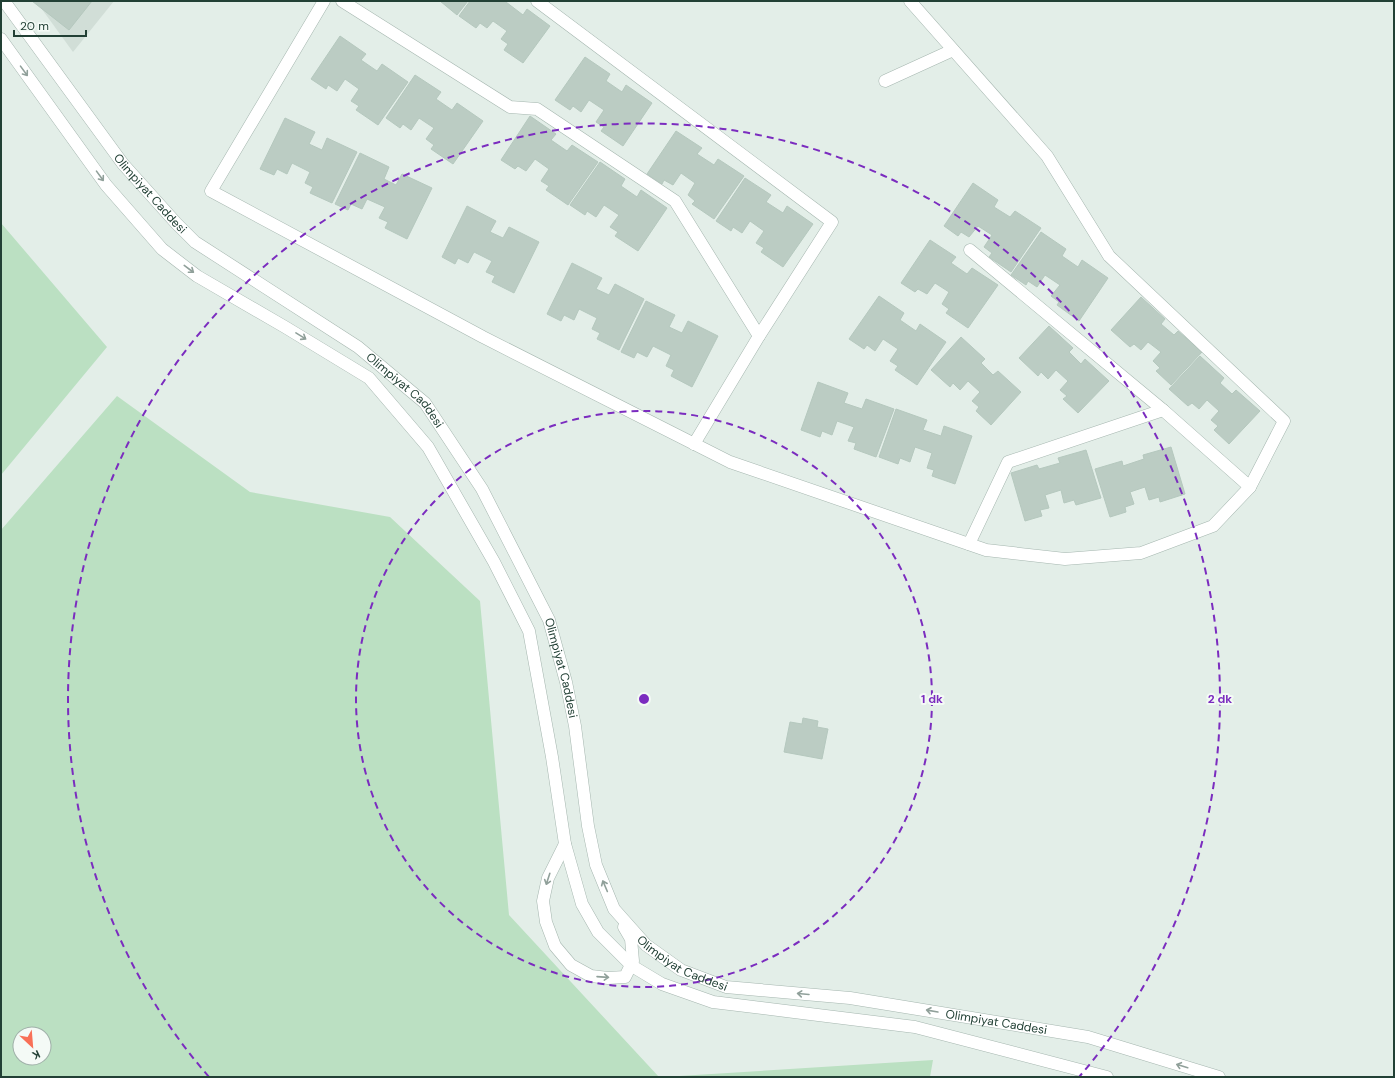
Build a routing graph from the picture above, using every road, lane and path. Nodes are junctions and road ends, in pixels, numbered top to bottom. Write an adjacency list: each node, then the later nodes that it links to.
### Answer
1 (4, 1): 16 (street, Olimpiyat Caddesi, one-way to 1)
2 (324, 1): 12 (street)
3 (342, 1): 10 (street)
4 (537, 1): 10 (street)
5 (910, 1): 7 (street)
6 (1, 39): 15 (street, Olimpiyat Caddesi, one-way to 15)
7 (953, 50): 8 (street); 13 (street)
8 (885, 81)
9 (970, 250): 11 (street)
10 (759, 336): 12 (street)
11 (1163, 410): 13 (street); 14 (street)
12 (694, 444): 14 (street)
13 (1250, 487): 14 (street)
14 (969, 544)
15 (565, 844): 17 (street, Olimpiyat Caddesi); 17 (street, one-way to 17)
16 (614, 909): 17 (street); 20 (street, Olimpiyat Caddesi, one-way to 16)
17 (632, 966): 18 (street, Olimpiyat Caddesi)
18 (1087, 1074): 19 (street, Olimpiyat Caddesi)
19 (1107, 1077)
20 (1219, 1077)

